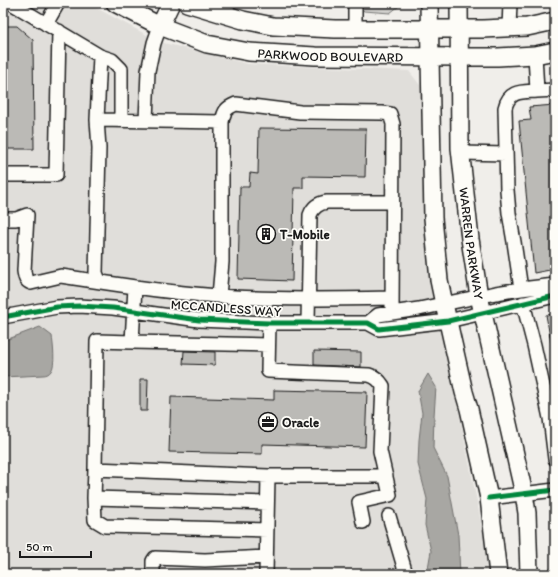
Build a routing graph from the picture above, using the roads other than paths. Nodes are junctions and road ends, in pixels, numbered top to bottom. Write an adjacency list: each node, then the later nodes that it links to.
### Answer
1 (11, 3): 11 (street)
2 (58, 3): 11 (street)
3 (115, 3): 12 (main road, PARKWOOD BOULEVARD)
4 (171, 3): 12 (main road)
5 (187, 3): 14 (main road, PARKWOOD BOULEVARD)
6 (355, 3): 14 (street)
7 (429, 3): 16 (main road)
8 (459, 3): 15 (main road, WARREN PARKWAY)
9 (510, 3): 13 (street)
10 (555, 21): 13 (main road, PARKWOOD BOULEVARD)
11 (46, 24): 17 (street)
12 (160, 26): 21 (main road, PARKWOOD BOULEVARD); 27 (street)
13 (509, 28): 15 (main road, PARKWOOD BOULEVARD)
14 (355, 29): 16 (main road, PARKWOOD BOULEVARD)
15 (460, 29): 16 (main road, PARKWOOD BOULEVARD); 22 (main road, WARREN PARKWAY)
16 (429, 30): 21 (main road)
17 (59, 31): 20 (street); 31 (street)
18 (555, 51): 19 (main road, PARKWOOD BOULEVARD)
19 (535, 55): 22 (main road, PARKWOOD BOULEVARD); 24 (street)
20 (100, 56): 25 (street); 26 (street)
21 (430, 57): 22 (main road, PARKWOOD BOULEVARD); 44 (main road)
22 (460, 57): 29 (main road, WARREN PARKWAY)
23 (555, 90): 24 (street)
24 (538, 91): 30 (street)
25 (97, 120): 26 (street); 34 (street)
26 (121, 120): 27 (street)
27 (146, 121): 28 (street)
28 (222, 122): 32 (street); 38 (street)
29 (460, 153): 30 (street); 39 (main road, WARREN PARKWAY)
30 (506, 154): 37 (street)
31 (3, 175)
32 (392, 202): 41 (street); 42 (street)
33 (3, 219): 34 (street)
34 (101, 282): 36 (street)
35 (555, 285): 37 (street, MCCANDLESS WAY)
36 (135, 287): 38 (street); 45 (street)
37 (521, 289): 39 (street, MCCANDLESS WAY)
38 (219, 296): 42 (street)
39 (479, 296): 44 (street, MCCANDLESS WAY); 46 (main road, WARREN PARKWAY)
40 (555, 296): 43 (street, MCCANDLESS WAY)
41 (392, 298): 42 (street); 47 (street)
42 (309, 299): 50 (street)
43 (524, 303): 46 (street, MCCANDLESS WAY); 55 (street)
44 (444, 304): 47 (street, MCCANDLESS WAY); 49 (main road)
45 (134, 311): 48 (street, MCCANDLESS WAY); 51 (street, MCCANDLESS WAY); 53 (street)
46 (483, 312): 49 (street, MCCANDLESS WAY); 60 (main road, WARREN PARKWAY)
47 (392, 313): 52 (street, MCCANDLESS WAY)
48 (3, 317)
49 (448, 321): 52 (street, MCCANDLESS WAY); 62 (main road)
50 (308, 322): 51 (street, MCCANDLESS WAY); 52 (street, MCCANDLESS WAY)
51 (269, 323): 54 (street)
52 (368, 323)
53 (132, 342): 54 (street); 56 (street)
54 (268, 345): 58 (street)
55 (555, 459)
56 (95, 469): 57 (street); 61 (street)
57 (268, 476): 58 (street); 63 (street)
58 (386, 476): 65 (street)
59 (555, 490): 60 (street)
60 (524, 494): 62 (street); 72 (main road, WARREN PARKWAY)
61 (94, 498): 63 (street); 66 (street)
62 (489, 498): 71 (main road)
63 (267, 502): 66 (street)
64 (389, 516): 70 (street)
65 (363, 522)
66 (267, 530): 67 (street)
67 (266, 558): 68 (street); 69 (street)
68 (153, 574)
69 (266, 574)
70 (406, 574)
71 (498, 574)
72 (529, 574)

